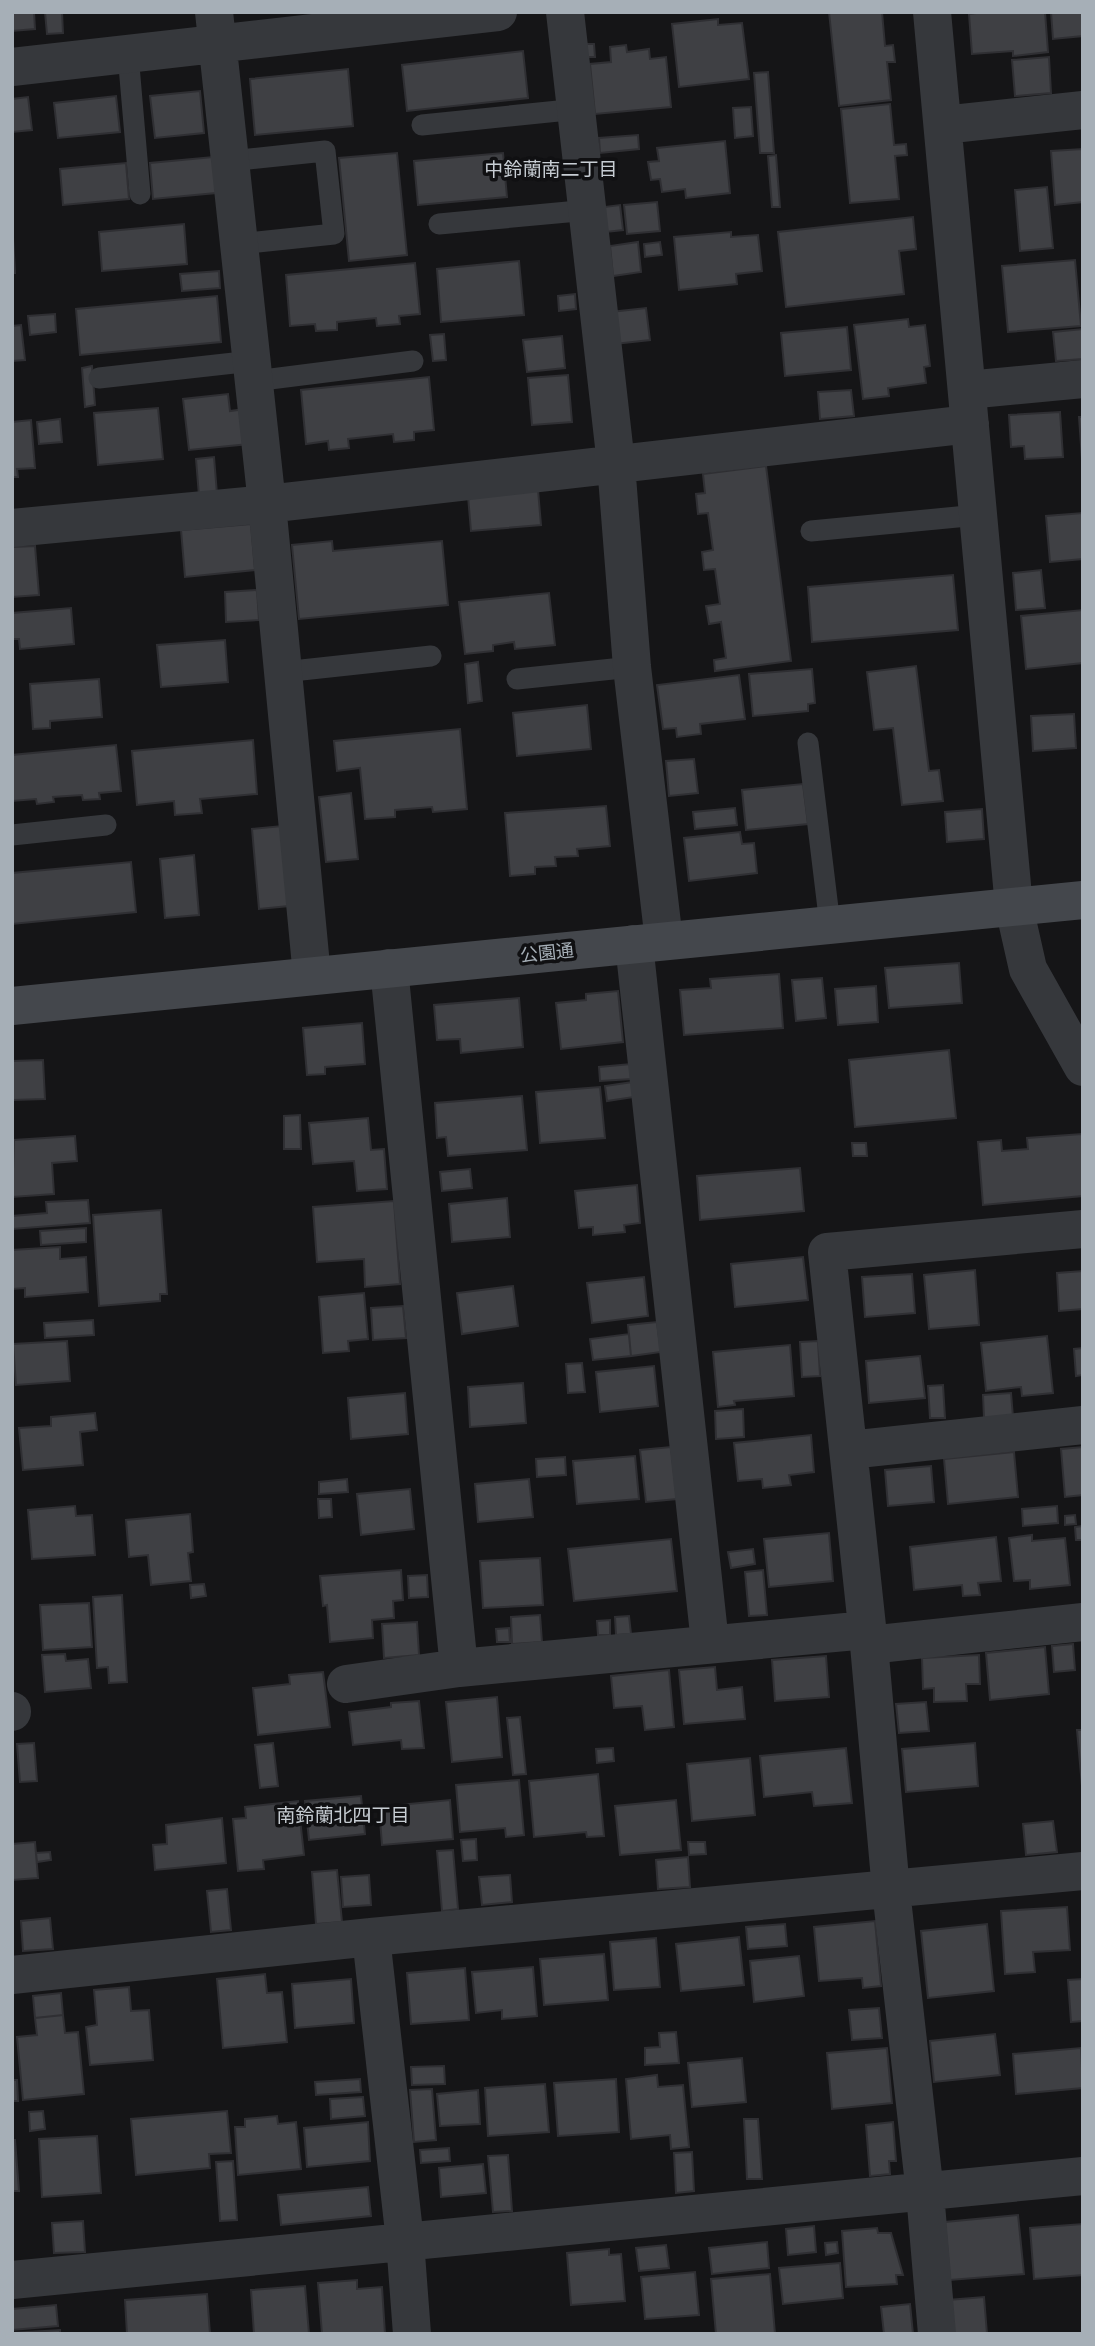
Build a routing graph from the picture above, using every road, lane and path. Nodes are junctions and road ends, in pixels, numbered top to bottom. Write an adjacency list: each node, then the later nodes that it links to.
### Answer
1 (498, 12): 4 (street)
2 (565, 12): 7 (street)
3 (932, 12): 9 (street)
4 (216, 28): 5 (street); 11 (street)
5 (128, 54): 6 (street); 12 (lane)
6 (12, 66)
7 (578, 109): 10 (lane); 13 (street)
8 (1083, 110): 9 (street)
9 (943, 124): 20 (street)
10 (422, 125)
11 (230, 162): 15 (street); 15 (lane)
12 (140, 194)
13 (589, 210): 14 (lane); 21 (street)
14 (439, 223)
15 (239, 244): 17 (street)
16 (413, 362): 17 (lane)
17 (253, 371): 18 (lane); 22 (street)
18 (99, 378)
19 (1083, 379): 20 (street)
20 (969, 407): 21 (street); 23 (street)
21 (615, 464): 22 (street); 27 (street)
22 (267, 504): 24 (street); 28 (street)
23 (978, 515): 25 (lane); 34 (street)
24 (12, 528)
25 (811, 531)
26 (431, 656): 28 (lane)
27 (632, 667): 29 (lane); 36 (street)
28 (283, 672): 38 (street)
29 (517, 679)
30 (808, 743): 35 (lane)
31 (106, 825): 32 (lane)
32 (12, 835)
33 (1083, 900): 34 (street, 公園通)
34 (1014, 907): 35 (street, 公園通); 40 (street)
35 (830, 925): 36 (street, 公園通)
36 (649, 943): 37 (street, 公園通); 46 (street)
37 (389, 968): 38 (street, 公園通); 47 (street)
38 (312, 976): 39 (street, 公園通)
39 (12, 1006)
40 (1083, 1067)
41 (1083, 1229): 43 (street)
42 (1083, 1425): 43 (street)
43 (849, 1450): 45 (street)
44 (1083, 1622): 45 (street)
45 (868, 1637): 46 (street); 50 (street)
46 (710, 1643): 47 (street)
47 (459, 1668): 48 (street)
48 (346, 1684)
49 (1083, 1871): 50 (street)
50 (891, 1891): 51 (street); 54 (street)
51 (372, 1937): 52 (street); 55 (street)
52 (12, 1975)
53 (1083, 2176): 54 (street)
54 (925, 2193): 55 (street); 58 (street)
55 (405, 2241): 56 (street); 57 (street)
56 (12, 2280)
57 (412, 2334)
58 (937, 2334)

